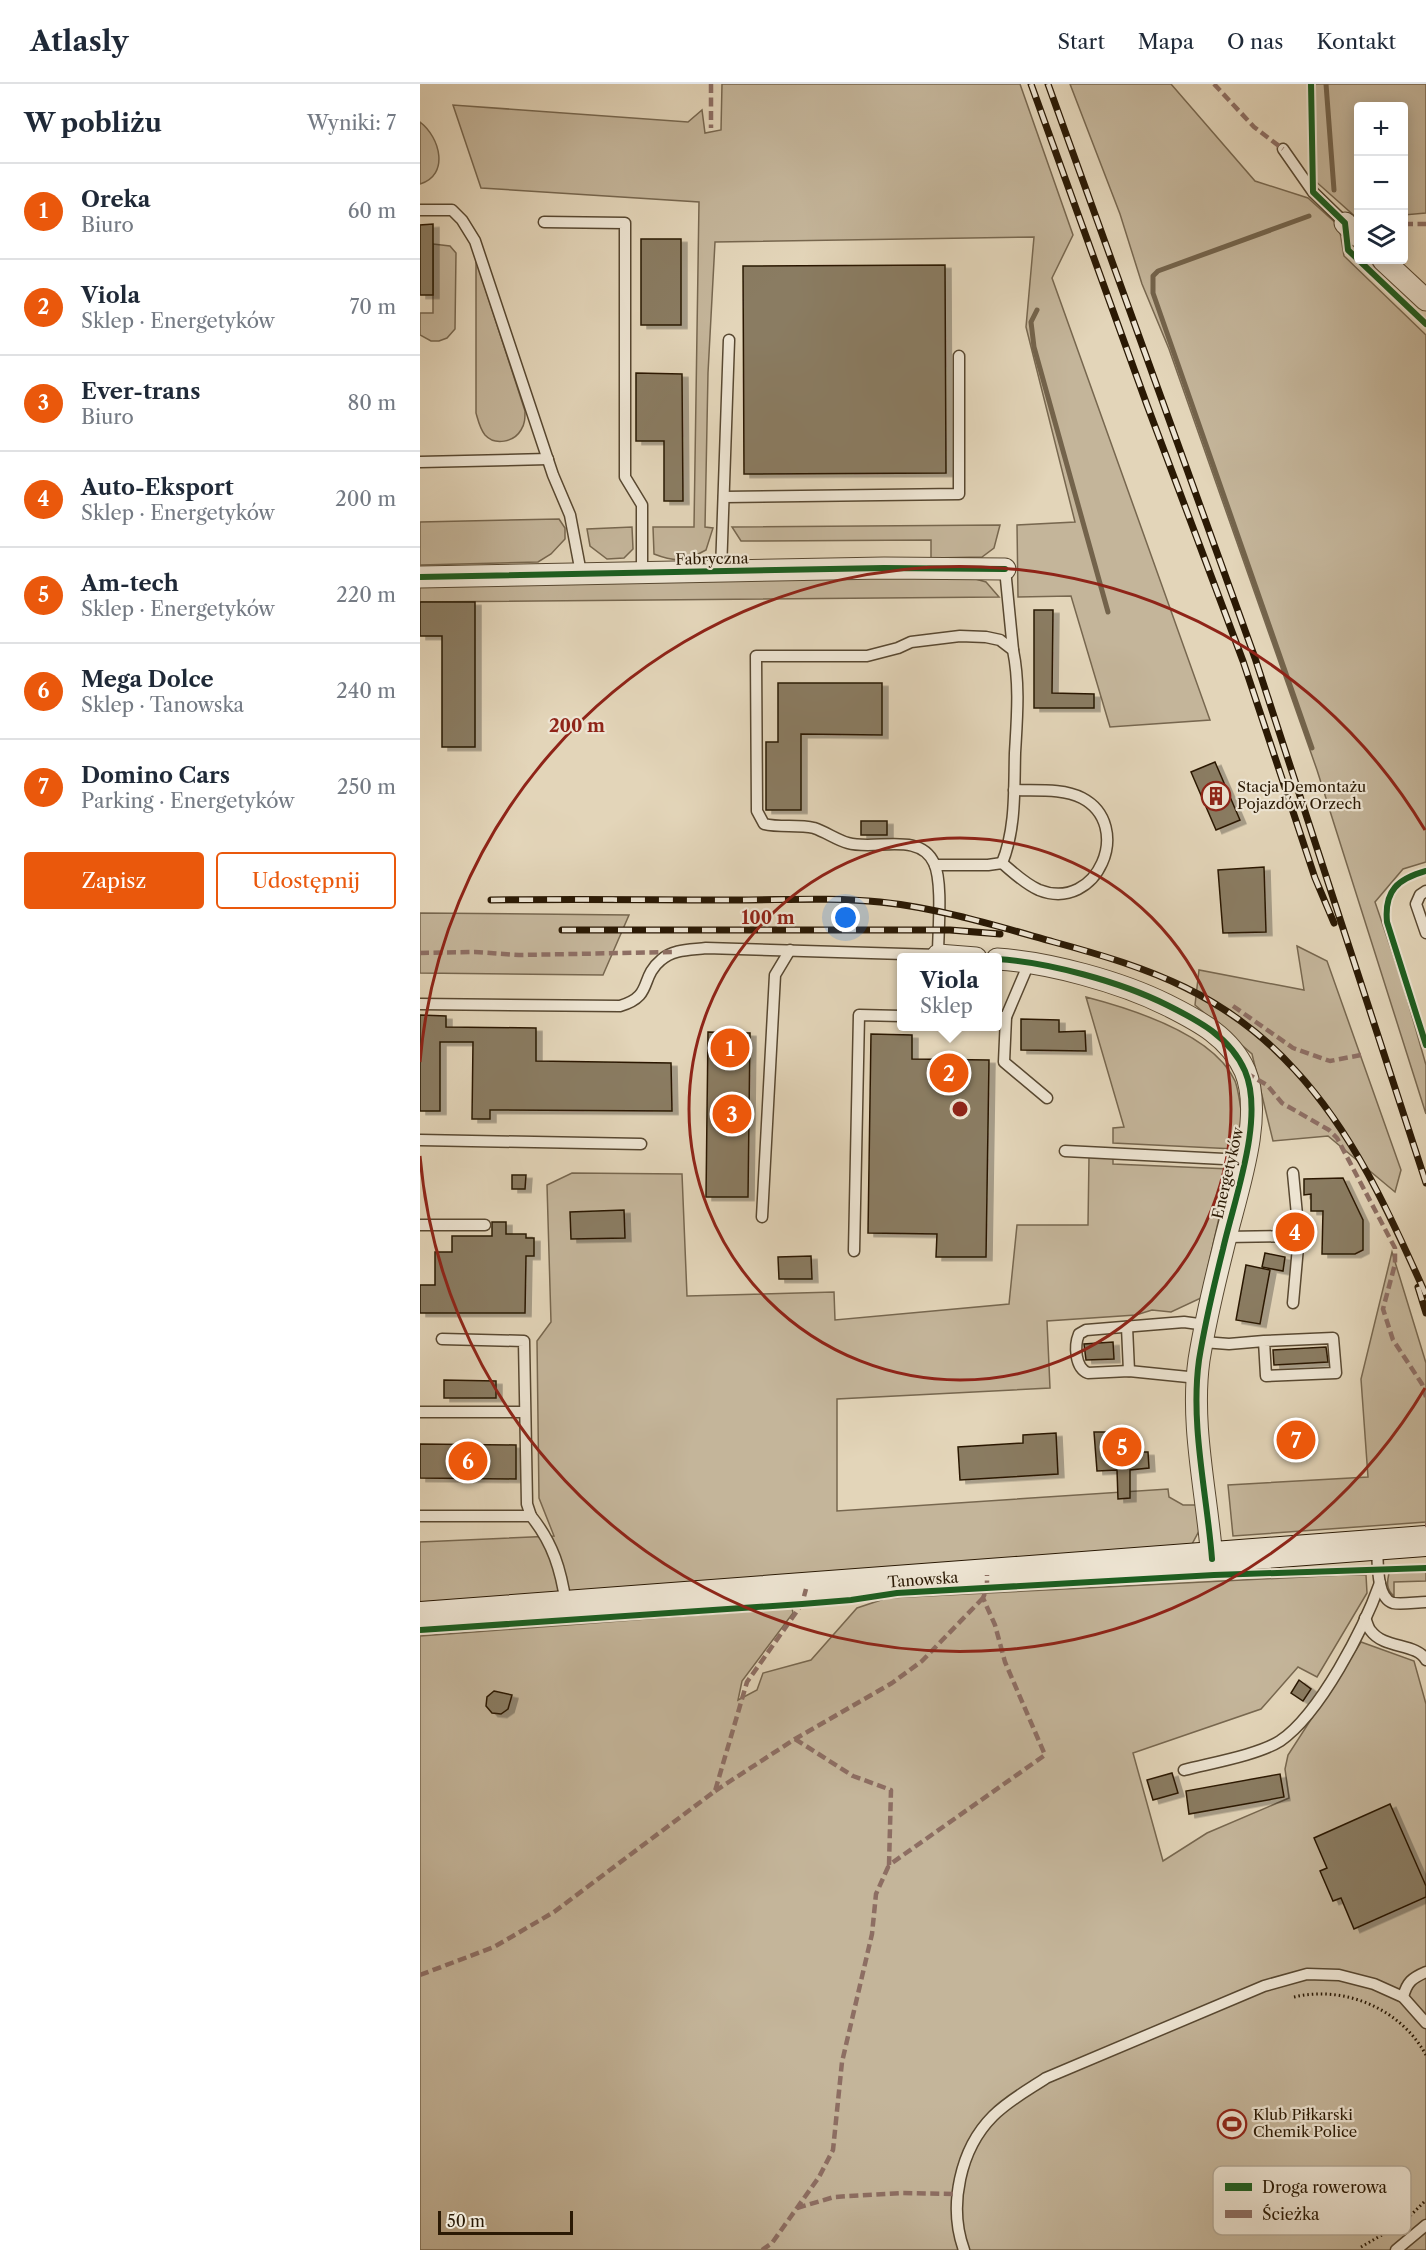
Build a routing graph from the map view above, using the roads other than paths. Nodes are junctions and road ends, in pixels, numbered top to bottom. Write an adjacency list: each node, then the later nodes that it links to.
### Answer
1 (1282, 149): 4 (lane)
2 (420, 210): 9 (lane)
3 (544, 222): 14 (lane)
4 (1352, 229)
5 (1387, 264): 6 (street)
6 (1426, 300)
7 (729, 340): 11 (lane)
8 (959, 356): 11 (lane)
9 (548, 459): 10 (lane); 15 (lane)
10 (420, 462)
11 (724, 497): 13 (lane)
12 (1005, 569): 13 (street, Fabryczna); 17 (lane)
13 (721, 571): 14 (street, Fabryczna)
14 (642, 572): 15 (street, Fabryczna)
15 (581, 573): 16 (street, Fabryczna)
16 (420, 577)
17 (1013, 650): 18 (lane); 20 (lane)
18 (1014, 790): 19 (lane); 19 (lane)
19 (1002, 863): 20 (lane)
20 (935, 865): 24 (lane)
21 (1426, 891): 22 (lane)
22 (1426, 933)
23 (790, 950): 25 (lane); 28 (lane); 38 (lane)
24 (938, 953)
25 (897, 954)
26 (1002, 960): 27 (street, Energetyków)
27 (1029, 963): 29 (lane); 36 (street, Energetyków)
28 (420, 1004)
29 (1002, 1015)
30 (897, 1016): 43 (lane)
31 (1002, 1031): 32 (lane)
32 (1047, 1098)
33 (420, 1140): 34 (lane)
34 (641, 1144)
35 (1065, 1151): 36 (lane)
36 (1244, 1160): 42 (street, Energetyków)
37 (1293, 1173): 41 (lane)
38 (762, 1217)
39 (420, 1225): 40 (lane)
40 (485, 1225)
41 (1299, 1236): 42 (lane); 44 (lane)
42 (1225, 1237): 46 (street, Energetyków)
43 (854, 1251)
44 (1293, 1303)
45 (1127, 1327): 46 (lane); 49 (lane); 49 (lane)
46 (1204, 1334): 48 (lane); 50 (street, Energetyków)
47 (442, 1339): 52 (lane)
48 (1263, 1341): 48 (lane)
49 (1129, 1371): 50 (lane)
50 (1198, 1378): 57 (street, Energetyków)
51 (420, 1412): 52 (lane)
52 (524, 1412): 54 (lane)
53 (420, 1516): 54 (lane)
54 (531, 1516): 60 (lane)
55 (1426, 1541): 56 (main road, Tanowska)
56 (1377, 1546): 57 (main road, Tanowska); 58 (lane)
57 (1212, 1559): 60 (main road, Tanowska)
58 (1380, 1583): 59 (lane); 62 (lane)
59 (1426, 1602)
60 (566, 1607): 61 (main road, Tanowska)
61 (420, 1617)
62 (1365, 1618): 63 (lane); 64 (lane)
63 (1426, 1660)
64 (1184, 1770)
65 (1426, 1972): 66 (lane)
66 (1403, 1997): 67 (lane); 69 (lane)
67 (1426, 2023)
68 (1426, 2225): 70 (lane)
69 (964, 2250)
70 (1396, 2250)

